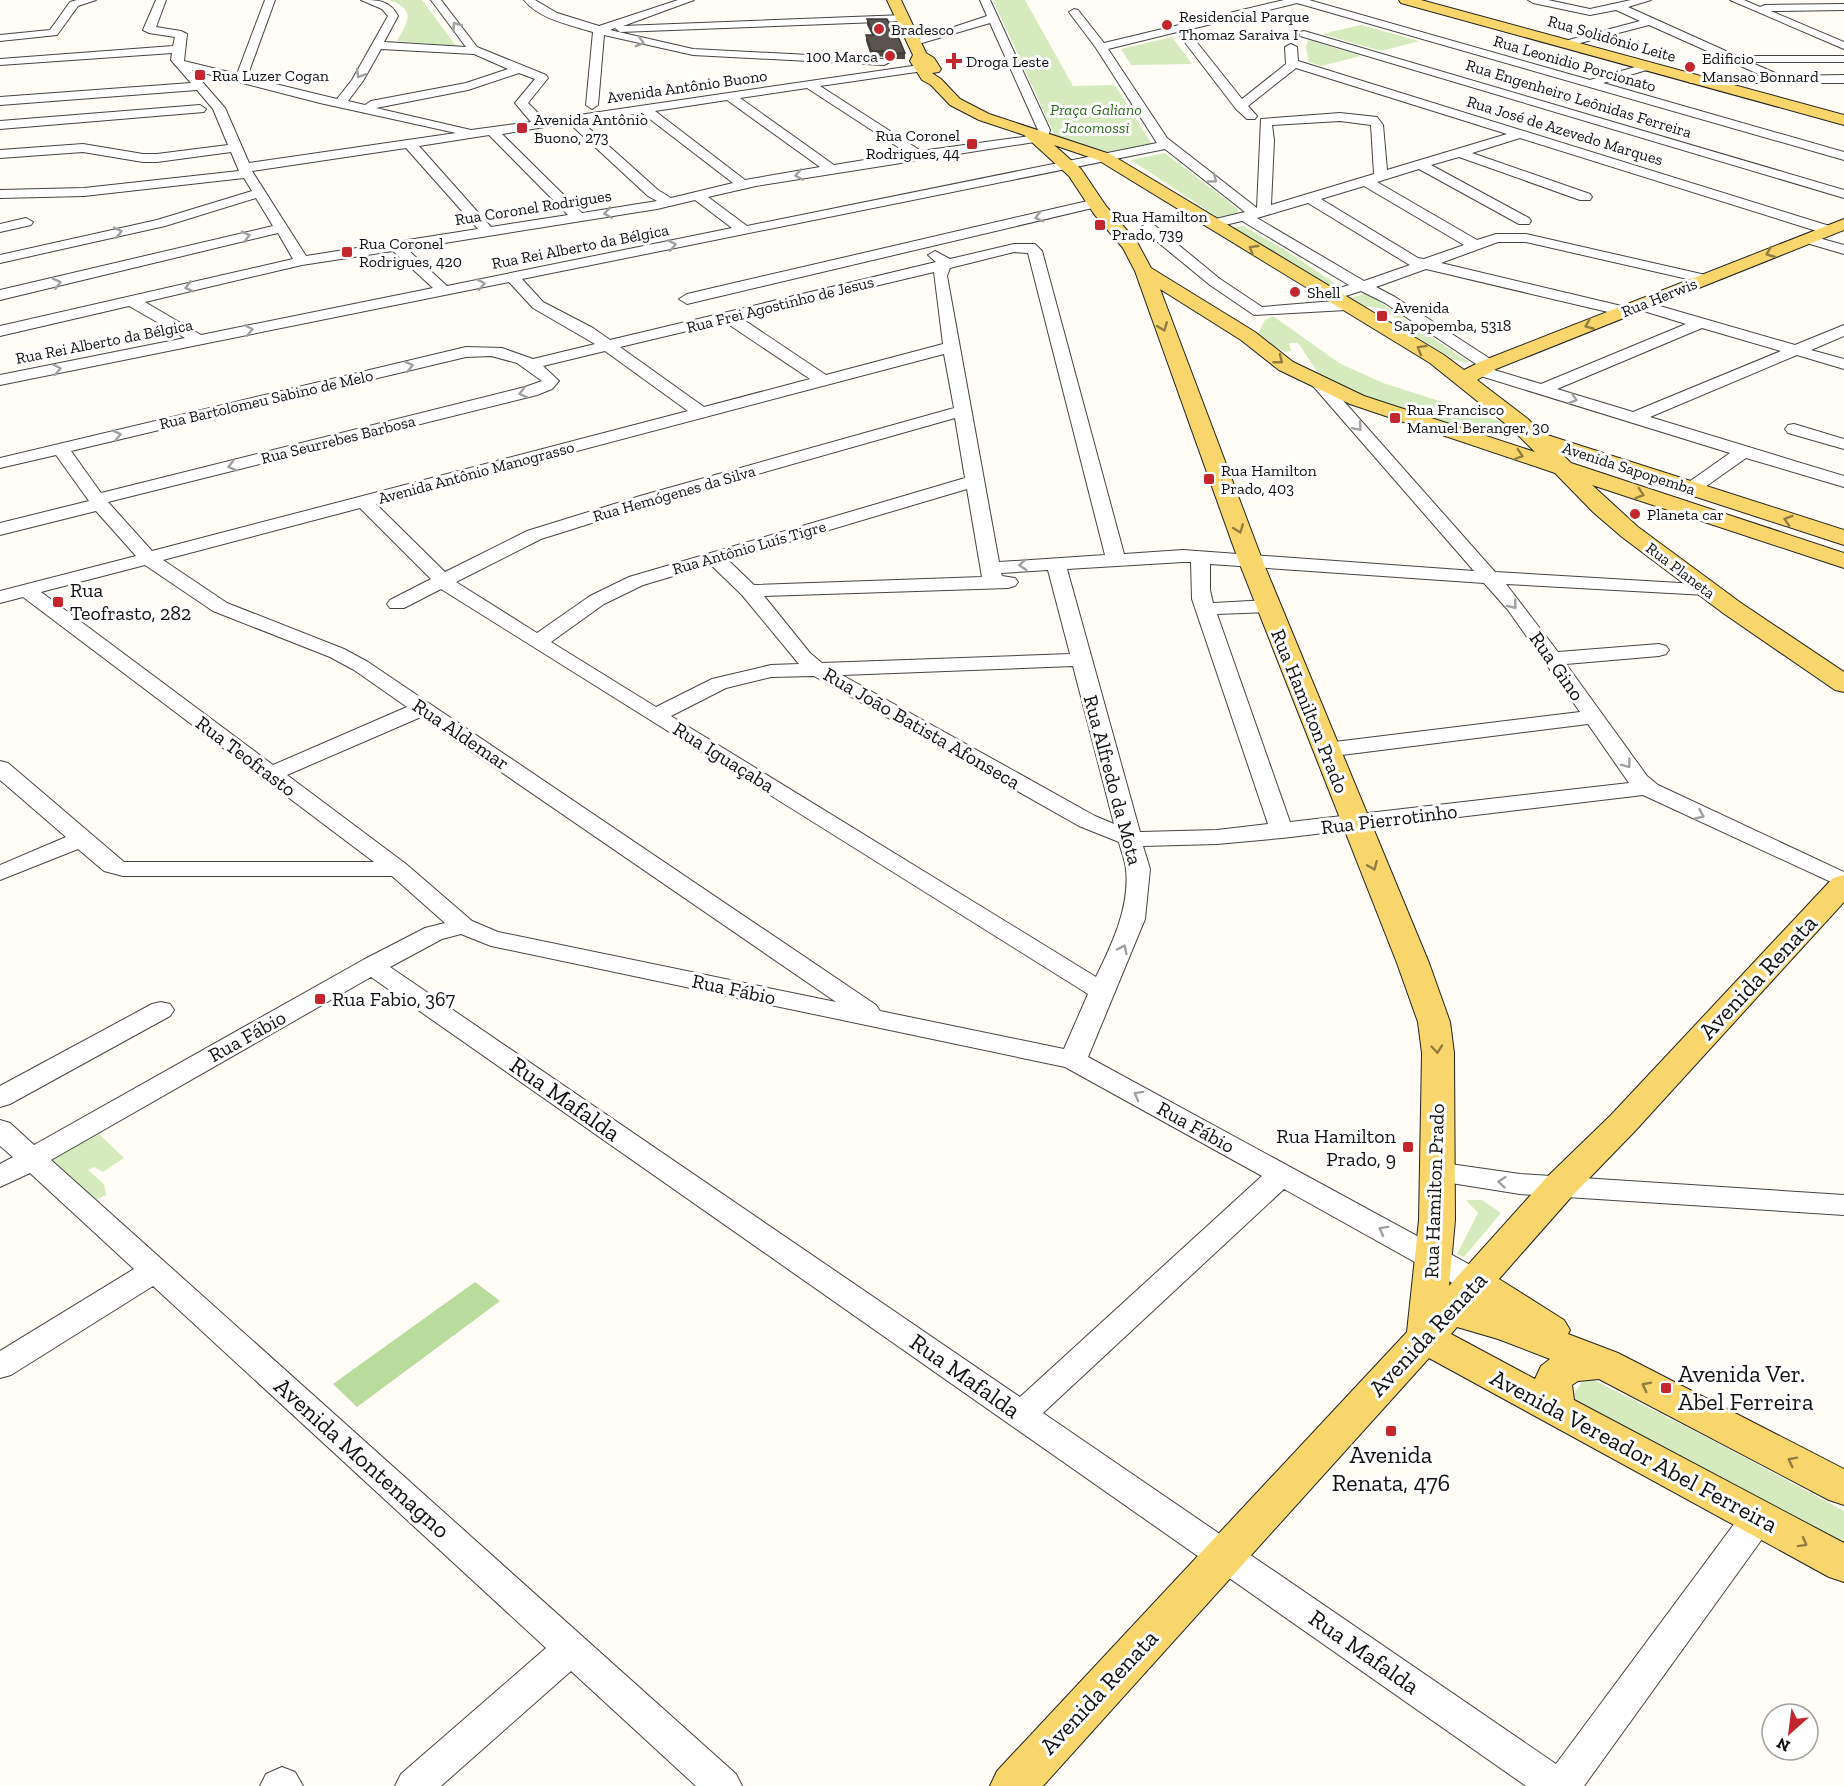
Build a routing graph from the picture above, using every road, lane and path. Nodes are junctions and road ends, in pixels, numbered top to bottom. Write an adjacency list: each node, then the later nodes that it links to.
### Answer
1 (90, 0): 28 (street)
2 (161, 0): 33 (street)
3 (270, 0): 45 (street)
4 (366, 0): 30 (street)
5 (436, 0): 34 (street, one-way to 5)
6 (529, 0): 24 (street)
7 (689, 0): 24 (street)
8 (985, 0): 20 (street)
9 (1297, 0): 21 (street, Rua Leonidio Porcionato); 23 (street)
10 (1406, 0): 29 (main road, Rua Solidônio Leite)
11 (1533, 0): 15 (street)
12 (1646, 0): 15 (street)
13 (1735, 0): 17 (street)
14 (892, 1): 19 (main road, Avenida Sapopemba)
15 (1618, 7): 22 (street)
16 (1844, 7): 17 (street)
17 (1754, 8): 26 (street)
18 (1074, 12): 32 (street)
19 (904, 18): 24 (street); 39 (main road, Avenida Sapopemba)
20 (993, 18): 39 (street, Avenida Antônio Buono); 72 (street)
21 (1362, 19): 25 (street); 49 (street, Rua Leonidio Porcionato)
22 (1651, 21): 29 (street); 36 (street)
23 (1180, 28): 32 (street); 57 (street)
24 (602, 29): 39 (street, one-way to 39); 56 (street)
25 (1304, 34): 35 (street, Rua Engenheiro Leônidas Ferreira); 41 (street)
26 (1822, 37): 27 (street); 31 (street)
27 (1844, 37)
28 (0, 38)
29 (1564, 44): 42 (main road, Rua Solidônio Leite)
30 (378, 45): 34 (street); 55 (street, one-way to 55)
31 (1844, 46)
32 (1101, 47): 74 (street)
33 (178, 49): 38 (street); 40 (street)
34 (477, 51): 43 (street)
35 (1376, 55): 44 (street); 54 (street, Rua Engenheiro Leônidas Ferreira)
36 (1734, 58): 37 (street); 46 (street)
37 (1844, 59)
38 (0, 62)
39 (924, 62): 50 (street, Avenida Antônio Buono); 72 (main road, Avenida Sapopemba)
40 (179, 63): 45 (street); 51 (street)
41 (1293, 63): 44 (street, Rua José de Azevedo Marques); 57 (street)
42 (1646, 67): 48 (main road, Rua Solidônio Leite); 49 (street)
43 (520, 69): 59 (street); 68 (street)
44 (1318, 70): 63 (street, Rua José de Azevedo Marques)
45 (241, 78): 55 (street)
46 (1779, 79): 47 (street); 48 (street)
47 (1844, 79)
48 (1694, 80): 65 (main road, Rua Solidônio Leite)
49 (1588, 84): 54 (street); 79 (street, Rua Leonidio Porcionato)
50 (810, 85): 52 (street, Avenida Antônio Buono); 78 (street)
51 (202, 90): 53 (street); 60 (street); 69 (street)
52 (729, 96): 61 (street, Avenida Antônio Buono); 82 (street)
53 (0, 101)
54 (1532, 101): 58 (street); 93 (street, Rua Engenheiro Leônidas Ferreira)
55 (340, 103): 59 (street)
56 (592, 105)
57 (1240, 106): 66 (street)
58 (1513, 107)
59 (360, 108): 70 (street)
60 (200, 109): 67 (street); 69 (street)
61 (645, 109): 64 (street, Avenida Antônio Buono); 89 (street)
62 (1494, 113): 63 (street)
63 (1474, 119): 71 (street, Rua José de Azevedo Marques)
64 (573, 120): 68 (street, Avenida Antônio Buono); 97 (street)
65 (1844, 120)
66 (1265, 122): 86 (street); 99 (street)
67 (0, 124)
68 (544, 124): 70 (street, Avenida Antônio Buono)
69 (226, 127): 75 (street)
70 (486, 133): 73 (street, Avenida Antônio Buono); 100 (street)
71 (1520, 134): 76 (street); 105 (street, Rua José de Azevedo Marques)
72 (1041, 137): 78 (street, Rua Coronel Rodrigues); 80 (main road, Avenida Sapopemba); 83 (main road, Rua Hamilton Prado)
73 (410, 144): 84 (street, Avenida Antônio Buono); 109 (street)
74 (1168, 145): 80 (street, Rua Rei Alberto da Bélgica); 99 (street, one-way to 99)
75 (235, 148): 77 (street); 84 (street)
76 (1457, 152): 81 (street); 95 (street)
77 (0, 154)
78 (919, 155): 82 (street, Rua Coronel Rodrigues)
79 (1844, 156)
80 (1104, 157): 83 (street, Rua Rei Alberto da Bélgica); 85 (main road, Avenida Sapopemba)
81 (1419, 164): 86 (street); 101 (street)
82 (832, 170): 89 (street, Rua Coronel Rodrigues, one-way to 89)
83 (1072, 170): 85 (main road); 98 (main road, Rua Hamilton Prado); 108 (street, Rua Rei Alberto da Bélgica)
84 (246, 171): 90 (street); 92 (street, Avenida Antônio Buono)
85 (1128, 171): 103 (main road, Avenida Sapopemba)
86 (1382, 176): 87 (street)
87 (1366, 181): 96 (street); 113 (street)
88 (0, 184): 92 (street)
89 (744, 185): 94 (street, Rua Coronel Rodrigues)
90 (260, 193): 107 (street); 115 (street, one-way to 90)
91 (0, 194): 92 (street)
92 (58, 194)
93 (1844, 194)
94 (696, 195): 97 (street, Rua Coronel Rodrigues); 108 (street)
95 (1585, 197)
96 (1309, 198): 99 (street); 118 (street)
97 (668, 202): 100 (street, Rua Coronel Rodrigues, one-way to 100)
98 (1096, 203): 112 (street, one-way to 112); 119 (main road, Rua Hamilton Prado)
99 (1255, 214): 103 (street); 122 (street)
100 (579, 218): 109 (street, Rua Coronel Rodrigues)
101 (1524, 221)
102 (27, 222): 106 (street)
103 (1212, 224): 127 (main road, Avenida Sapopemba, one-way to 103)
104 (1148, 227): 129 (street)
105 (1836, 227): 110 (main road, Rua Herwis)
106 (0, 228)
107 (281, 228): 116 (street); 124 (street, one-way to 107)
108 (745, 231): 120 (street, Rua Rei Alberto da Bélgica, one-way to 108)
109 (488, 232): 111 (street, Rua Coronel Rodrigues)
110 (1808, 239): 114 (street); 121 (main road, Rua Herwis, one-way to 121)
111 (396, 246): 116 (street, Rua Coronel Rodrigues); 123 (street)
112 (920, 246): 117 (street); 125 (street)
113 (1477, 246): 118 (street); 121 (street)
114 (1844, 250)
115 (0, 259)
116 (302, 261): 126 (street, Rua Coronel Rodrigues, one-way to 126)
117 (943, 265): 130 (street, Rua Frei Agostinho de Jesus); 137 (street); 164 (street, Rua Frei Agostinho de Jesus)
118 (1425, 265): 122 (street); 128 (street)
119 (1144, 271): 134 (main road, Avenida Sapopemba); 169 (main road, Rua Hamilton Prado, one-way to 169)
120 (513, 278): 123 (street, Rua Rei Alberto da Bélgica, one-way to 120); 136 (street)
121 (1705, 279): 128 (main road, Rua Herwis)
122 (1363, 286): 127 (street); 141 (street)
123 (444, 291): 135 (street, Rua Rei Alberto da Bélgica, one-way to 123)
124 (0, 296)
125 (687, 299)
126 (132, 301): 133 (street, Rua Coronel Rodrigues); 135 (street)
127 (1338, 301): 129 (street); 141 (main road, Avenida Sapopemba, one-way to 127)
128 (1632, 308): 131 (street); 141 (main road, Rua Herwis, one-way to 141)
129 (1259, 312): 134 (street)
130 (727, 316): 136 (street, Rua Frei Agostinho de Jesus); 143 (street)
131 (1701, 323): 138 (street); 145 (street)
132 (1844, 330): 138 (street)
133 (0, 331)
134 (1248, 336): 144 (main road, Avenida Sapopemba, one-way to 144)
135 (199, 340): 142 (street, Rua Rei Alberto da Bélgica, one-way to 135)
136 (609, 346): 139 (street, Rua Frei Agostinho de Jesus); 147 (street)
137 (951, 347): 143 (street, Avenida Antônio Manograsso); 146 (street)
138 (1797, 350): 140 (street); 148 (street)
139 (531, 364): 153 (street, Rua Bartolomeu Sabino de Melo, one-way to 139); 160 (street, Rua Seurrebes Barbosa, one-way to 160)
140 (1844, 364)
141 (1472, 371): 145 (street); 150 (main road, Avenida Sapopemba)
142 (0, 380)
143 (822, 380): 147 (street, Avenida Antônio Manograsso)
144 (1319, 383): 151 (main road, Avenida Sapopemba); 172 (street, Rua Gino, one-way to 172)
145 (1540, 390): 148 (street, one-way to 148)
146 (961, 411): 157 (street); 173 (street, Rua Hemógenes da Silva)
147 (700, 412): 161 (street, Avenida Antônio Manograsso)
148 (1634, 418): 154 (street)
149 (1794, 429): 152 (street)
150 (1526, 430): 151 (main road); 156 (main road, Rua Planeta); 159 (main road, Avenida Sapopemba)
151 (1473, 440): 156 (main road, Avenida Sapopemba, one-way to 156)
152 (1844, 444)
153 (60, 448): 155 (street, Rua Bartolomeu Sabino de Melo); 160 (street, Rua Aldemar)
154 (1744, 451): 158 (street); 159 (street)
155 (0, 463)
156 (1580, 478): 168 (main road, Avenida Sapopemba, one-way to 168); 174 (main road, Rua Planeta)
157 (974, 482): 167 (street, Rua Antônio Luís Tigre); 171 (street)
158 (1844, 482)
159 (1692, 488): 163 (main road, Avenida Sapopemba, one-way to 159)
160 (98, 501): 162 (street); 166 (street, Rua Aldemar)
161 (364, 502): 166 (street, Avenida Antônio Manograsso); 173 (street, Rua Iguaçaba)
162 (0, 529)
163 (1844, 538)
164 (1114, 550): 165 (street); 170 (street)
165 (1192, 556): 169 (street); 180 (street)
166 (148, 558): 175 (street, Avenida Antônio Manograsso); 187 (street, Rua Aldemar)
167 (715, 558): 176 (street, Rua João Batista Afonseca); 181 (street, Rua Antônio Luís Tigre)
168 (1844, 561)
169 (1251, 562): 172 (street); 179 (main road, Rua Hamilton Prado)
170 (1058, 572): 171 (street); 184 (street, Rua Alfredo da Mota)
171 (992, 575): 176 (street)
172 (1490, 577): 174 (street); 183 (street, Rua Gino, one-way to 183)
173 (443, 581): 178 (street, Rua Hemógenes da Silva); 181 (street, Rua Iguaçaba)
174 (1706, 588): 186 (main road, Rua Planeta)
175 (26, 590): 177 (street, Avenida Antônio Manograsso); 192 (street, Rua Teofrasto)
176 (749, 591): 185 (street, Rua João Batista Afonseca)
177 (0, 597)
178 (397, 604)
179 (1269, 606): 180 (street); 190 (main road, Rua Hamilton Prado)
180 (1206, 609): 195 (street)
181 (538, 642): 188 (street, Rua Iguaçaba)
182 (1659, 650): 183 (street)
183 (1552, 659): 189 (street, Rua Gino)
184 (1080, 660): 185 (street); 196 (street, Rua Alfredo da Mota)
185 (817, 669): 188 (street); 196 (street, Rua João Batista Afonseca)
186 (1844, 684)
187 (423, 708): 192 (street); 205 (street, Rua Aldemar)
188 (657, 715): 203 (street, Rua Iguaçaba)
189 (1593, 717): 190 (street); 193 (street, Rua Gino, one-way to 193)
190 (1326, 750): 194 (main road, Rua Hamilton Prado)
191 (0, 768): 197 (street)
192 (271, 774): 198 (street, Rua Teofrasto)
193 (1648, 788): 194 (street, Rua Pierrotinho); 200 (street, Rua Gino, one-way to 200)
194 (1356, 823): 195 (street, Rua Pierrotinho); 210 (main road, Rua Hamilton Prado, one-way to 210)
195 (1282, 831): 196 (street, Rua Pierrotinho)
196 (1130, 838): 203 (street, Rua Alfredo da Mota, one-way to 196)
197 (82, 839): 198 (street); 199 (street)
198 (398, 869): 201 (street, Rua Teofrasto)
199 (0, 873)
200 (1844, 882): 213 (main road, Avenida Renata)
201 (463, 926): 202 (street, Rua Fábio); 205 (street, Rua Fábio)
202 (372, 966): 209 (street, Rua Fábio); 222 (street, Rua Mafalda)
203 (1102, 992): 206 (street, Rua Alfredo da Mota)
204 (161, 1010): 207 (street)
205 (876, 1017): 206 (street, Rua Fábio)
206 (1073, 1060): 211 (street, Rua Fábio, one-way to 206)
207 (0, 1098)
208 (0, 1130): 209 (street, Avenida Montemagno)
209 (32, 1158): 212 (street, Rua Fábio); 216 (street, Avenida Montemagno)
210 (1436, 1172): 213 (street, one-way to 210); 215 (main road, Rua Hamilton Prado)
211 (1282, 1174): 215 (street, Rua Fábio, one-way to 211); 222 (street)
212 (0, 1176)
213 (1560, 1186): 214 (street); 217 (main road, Avenida Renata)
214 (1844, 1205)
215 (1434, 1258): 217 (street, Rua Fábio); 218 (main road, Rua Hamilton Prado)
216 (155, 1270): 220 (street); 227 (street, Avenida Montemagno)
217 (1476, 1282): 218 (main road, Avenida Renata); 219 (main road)
218 (1437, 1324): 219 (main road); 221 (main road, Avenida Vereador Abel Ferreira); 225 (main road, Avenida Renata)
219 (1604, 1364): 221 (main road); 223 (main road, one-way to 219)
220 (0, 1366)
221 (1557, 1409): 224 (main road, Avenida Vereador Abel Ferreira)
222 (1021, 1415): 225 (street, Rua Mafalda)
223 (1844, 1488)
224 (1758, 1518): 226 (main road, Avenida Vereador Abel Ferreira, one-way to 226); 234 (street)
225 (1224, 1555): 232 (main road, Avenida Renata); 233 (street, Rua Mafalda)
226 (1844, 1564)
227 (572, 1648): 230 (street); 231 (street, Avenida Montemagno)
228 (279, 1786): 229 (street)
229 (284, 1786)
230 (414, 1786)
231 (723, 1786)
232 (1013, 1786)
233 (1557, 1786)
234 (1562, 1786)

